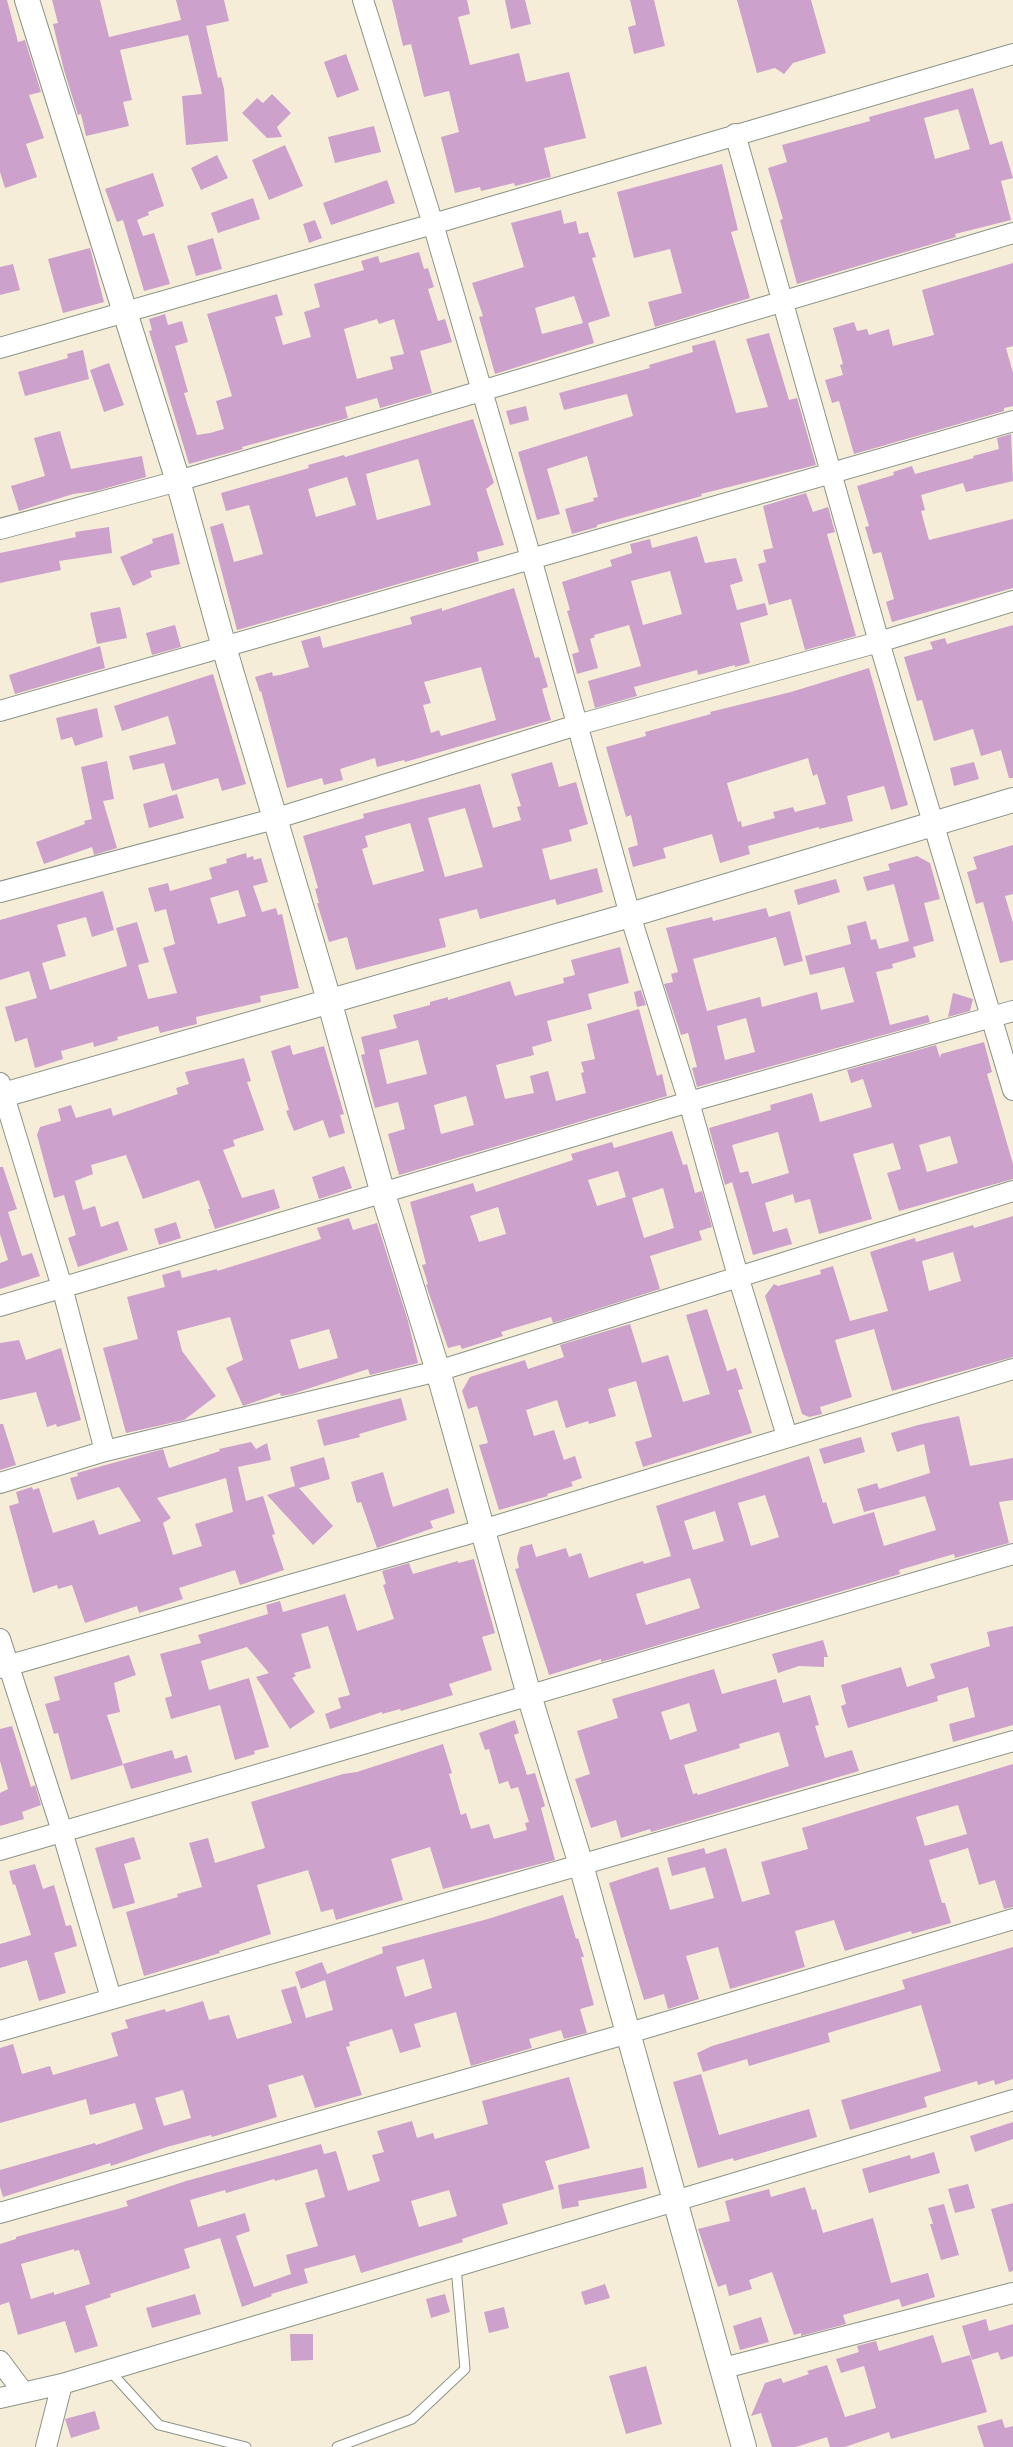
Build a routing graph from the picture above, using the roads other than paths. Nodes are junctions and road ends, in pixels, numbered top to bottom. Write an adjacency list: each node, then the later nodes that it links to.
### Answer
1 (27, 0): 8 (street)
2 (363, 0): 5 (street)
3 (1013, 54): 4 (street)
4 (735, 134): 5 (street); 7 (street)
5 (433, 224): 8 (street); 10 (street)
6 (1013, 233): 7 (street)
7 (784, 301): 10 (street); 12 (street)
8 (127, 312): 9 (street); 13 (street)
9 (0, 348)
10 (480, 391): 13 (street); 15 (street)
11 (1013, 421): 12 (street)
12 (829, 472): 15 (street); 17 (street)
13 (178, 481): 14 (street); 18 (street)
14 (0, 529)
15 (531, 558): 18 (street); 20 (street)
16 (1013, 601): 17 (street)
17 (879, 642): 20 (street); 23 (street)
18 (224, 647): 19 (street); 22 (street)
19 (0, 711)
20 (578, 725): 22 (street); 25 (street)
21 (1013, 800): 23 (street)
22 (274, 819): 24 (street); 26 (street)
23 (934, 824): 25 (street); 28 (street)
24 (0, 892)
25 (630, 915): 26 (street); 31 (street)
26 (329, 1000): 30 (street); 33 (street)
27 (1013, 1011): 28 (street)
28 (992, 1017): 29 (street); 31 (street)
29 (1013, 1090)
30 (1, 1091): 35 (street)
31 (689, 1102): 33 (street); 34 (street)
32 (1013, 1191): 34 (street)
33 (383, 1194): 35 (street); 38 (street)
34 (738, 1275): 38 (street); 39 (street)
35 (62, 1287): 36 (street); 40 (street)
36 (0, 1306)
37 (1013, 1369): 39 (street)
38 (438, 1371): 40 (street); 42 (street)
39 (787, 1436): 42 (street)
40 (105, 1451): 41 (street)
41 (0, 1483)
42 (482, 1530): 45 (street); 46 (street)
43 (1013, 1554): 46 (street)
44 (0, 1639): 45 (street)
45 (4, 1666): 48 (street)
46 (529, 1695): 48 (street); 50 (street)
47 (1013, 1741): 50 (street)
48 (62, 1831): 49 (street); 52 (street)
49 (0, 1850)
50 (581, 1865): 52 (street); 54 (street)
51 (1013, 1919): 54 (street)
52 (111, 1998): 53 (street)
53 (0, 2031)
54 (629, 2033): 56 (street); 57 (street)
55 (1013, 2100): 56 (street)
56 (676, 2202): 58 (street); 61 (street)
57 (0, 2213)
58 (456, 2266): 62 (street); 68 (lane)
59 (1013, 2293): 61 (street)
60 (0, 2361): 64 (street)
61 (724, 2368): 69 (street)
62 (109, 2370): 63 (street); 67 (lane)
63 (62, 2384): 64 (street); 66 (street)
64 (23, 2392): 65 (street)
65 (0, 2398)
66 (46, 2447)
67 (246, 2447)
68 (337, 2447)
69 (744, 2447)

